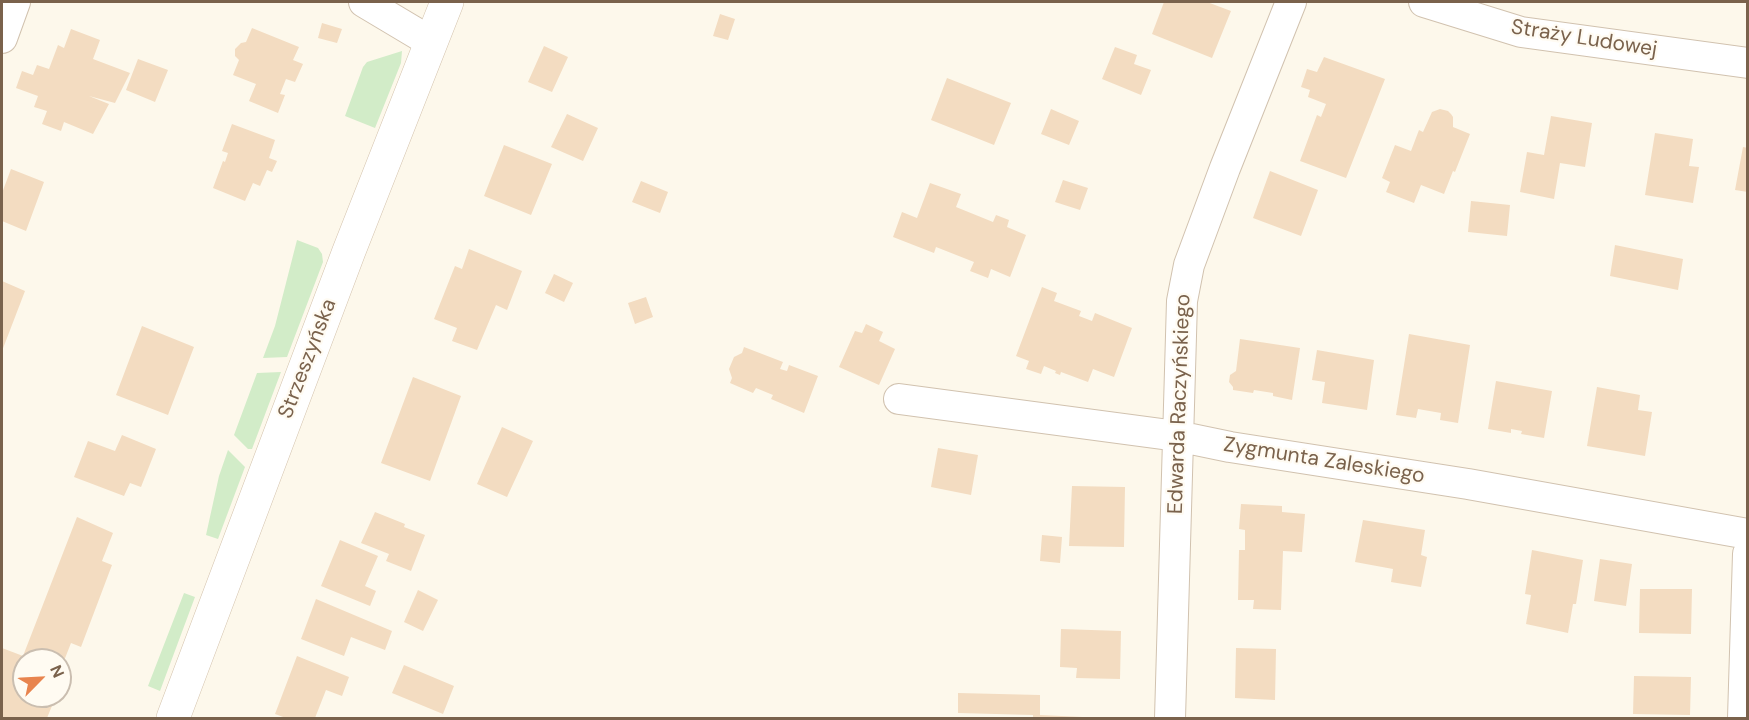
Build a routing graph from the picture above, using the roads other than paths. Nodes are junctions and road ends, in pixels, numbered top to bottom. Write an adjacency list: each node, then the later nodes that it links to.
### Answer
1 (15, 2): 6 (street)
2 (364, 2): 7 (street)
3 (447, 2): 7 (street, Strzeszyńska)
4 (1291, 2): 10 (street, Edwarda Raczyńskiego)
5 (1424, 2): 8 (street, Straży Ludowej)
6 (2, 38)
7 (431, 42): 13 (street, Strzeszyńska)
8 (1748, 63)
9 (899, 399): 10 (street, Zygmunta Zaleskiego)
10 (1177, 436): 11 (street, Zygmunta Zaleskiego); 14 (street, Edwarda Raczyńskiego)
11 (1748, 534)
12 (1748, 554): 15 (street)
13 (173, 718)
14 (1170, 718)
15 (1743, 718)

